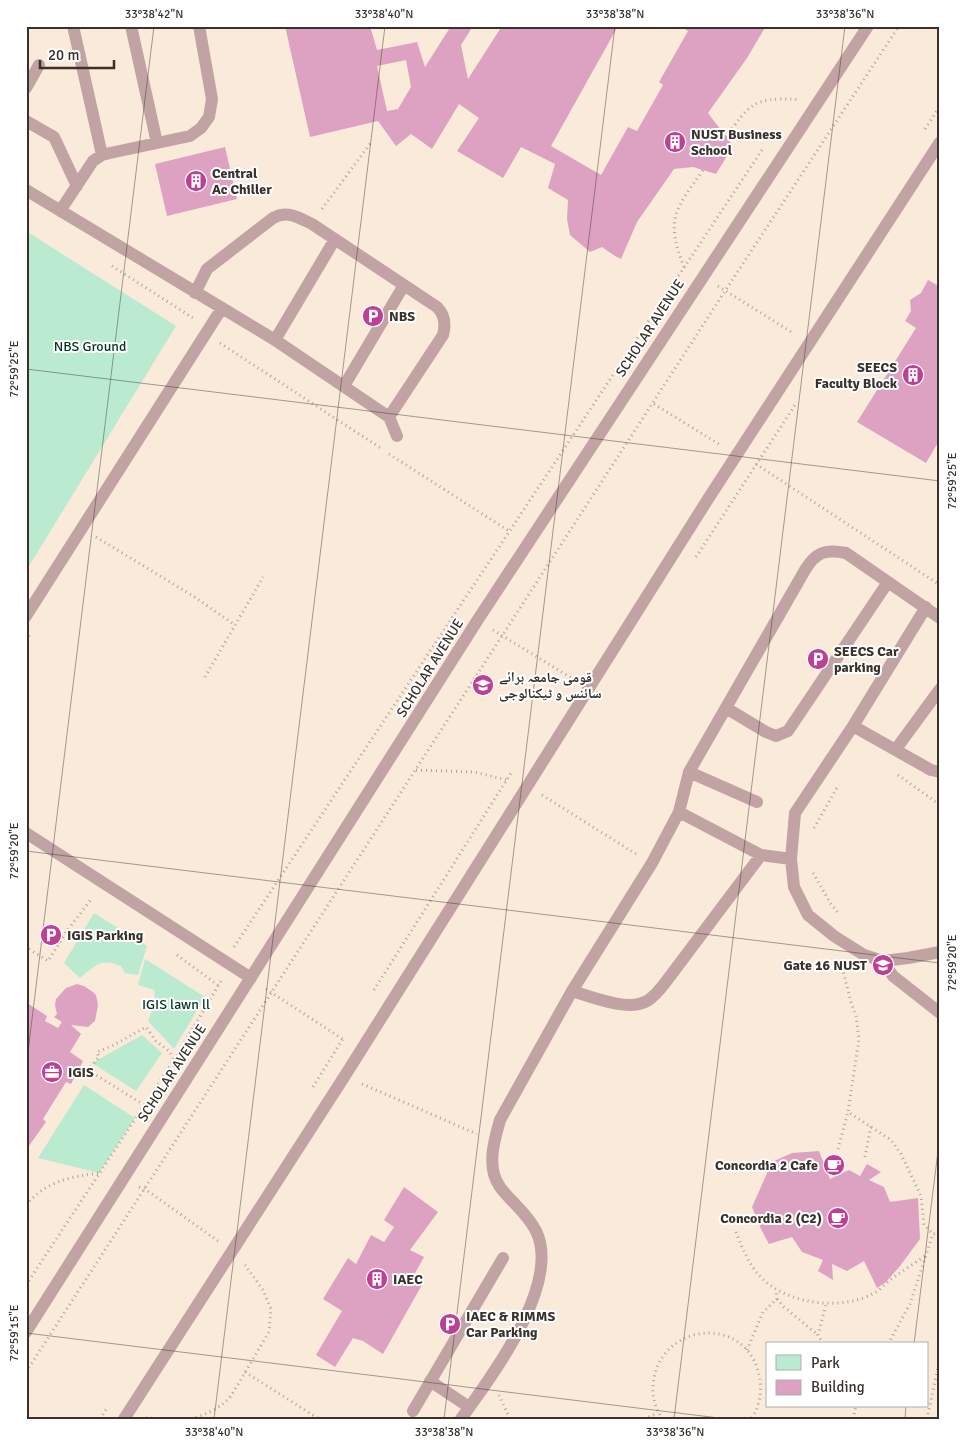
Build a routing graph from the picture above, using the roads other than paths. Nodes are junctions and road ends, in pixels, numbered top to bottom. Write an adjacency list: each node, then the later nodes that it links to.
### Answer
1 (73, 26): 10 (lane)
2 (131, 26): 9 (lane)
3 (199, 26): 9 (lane)
4 (868, 26): 39 (lane, SCHOLAR AVENUE)
5 (39, 65): 6 (lane)
6 (26, 88)
7 (26, 122): 11 (lane)
8 (940, 142): 47 (lane)
9 (157, 143): 10 (lane)
10 (102, 155): 11 (lane)
11 (77, 186): 13 (lane)
12 (26, 190): 13 (lane)
13 (60, 211): 16 (lane)
14 (336, 239): 15 (lane); 16 (lane); 18 (lane)
15 (404, 285): 19 (lane); 20 (lane)
16 (195, 293): 17 (lane)
17 (222, 308): 18 (lane); 24 (lane)
18 (275, 340): 19 (lane)
19 (344, 386): 20 (lane)
20 (390, 417): 21 (lane)
21 (398, 436)
22 (888, 582): 23 (lane); 27 (lane); 27 (lane)
23 (926, 608): 25 (lane); 28 (lane)
24 (26, 616)
25 (940, 618)
26 (940, 689): 29 (lane)
27 (726, 708): 30 (lane)
28 (854, 726): 29 (lane); 36 (lane)
29 (896, 749): 31 (lane)
30 (689, 772): 32 (lane); 33 (lane)
31 (940, 772)
32 (758, 802)
33 (679, 812): 35 (lane); 40 (lane)
34 (26, 833): 39 (lane)
35 (761, 855): 36 (lane); 40 (lane)
36 (791, 859): 38 (lane)
37 (940, 952): 38 (lane)
38 (883, 961): 41 (lane)
39 (251, 978): 43 (lane, SCHOLAR AVENUE)
40 (572, 991): 45 (lane)
41 (940, 1013)
42 (503, 1258): 44 (lane)
43 (26, 1332)
44 (430, 1381): 45 (lane); 46 (lane)
45 (470, 1407): 48 (lane)
46 (413, 1411)
47 (124, 1419)
48 (461, 1419)

